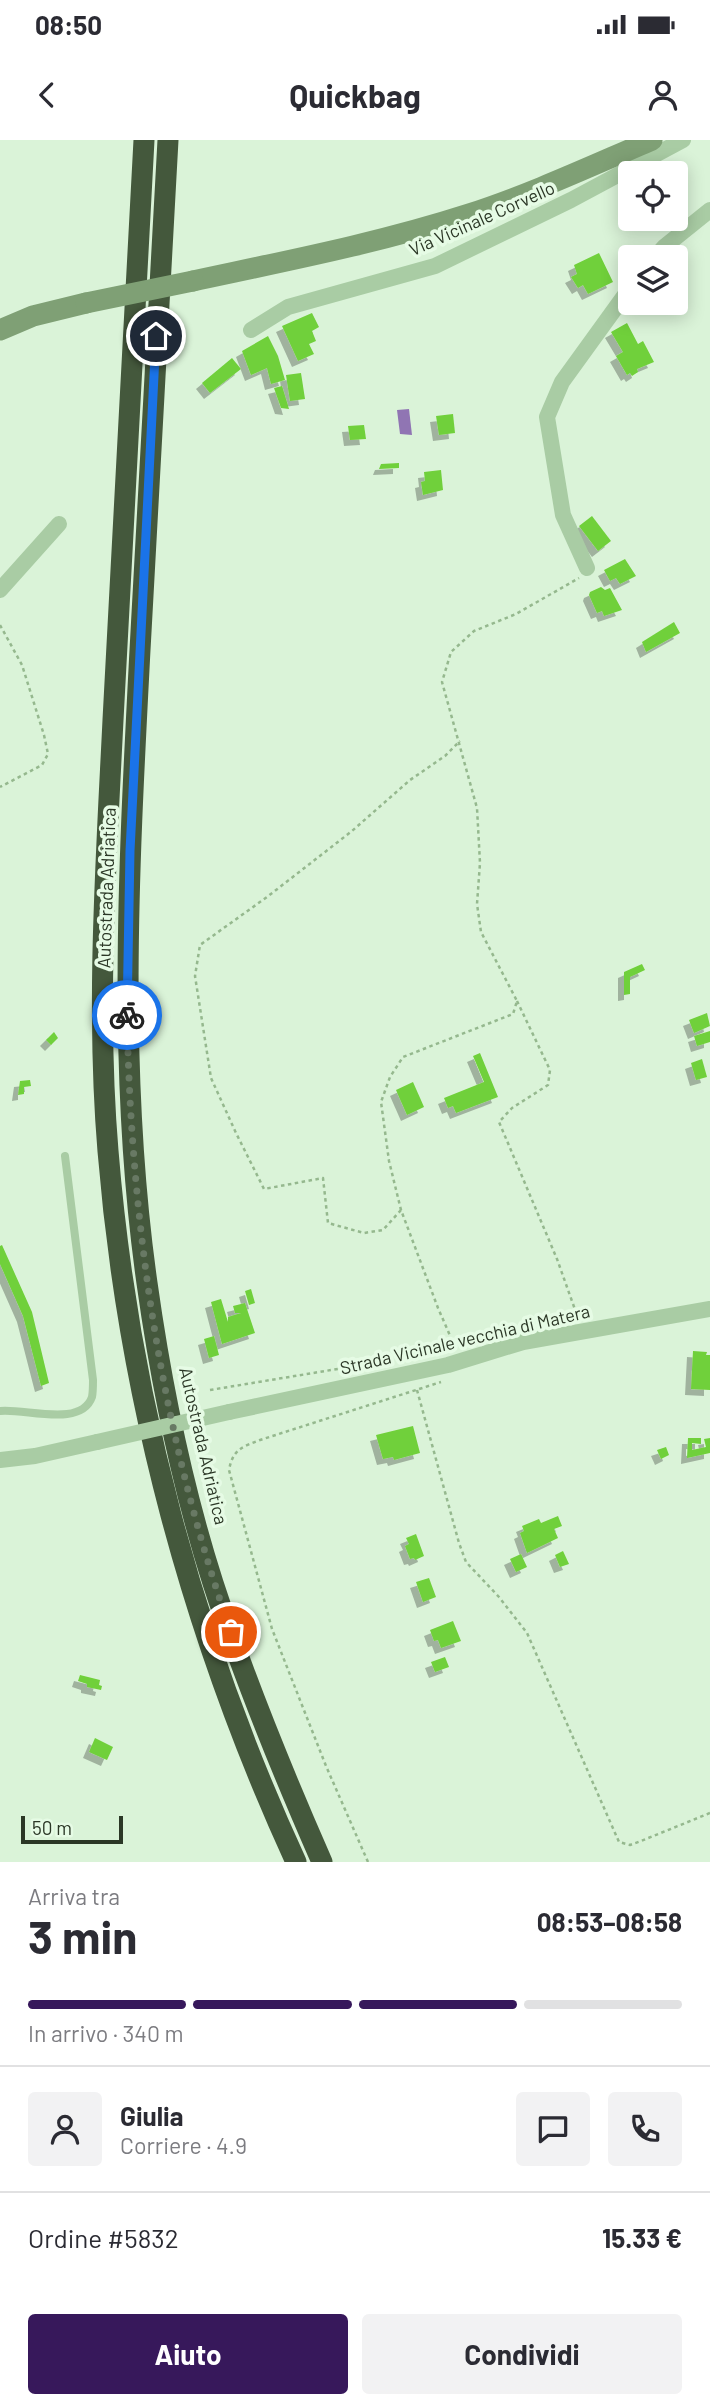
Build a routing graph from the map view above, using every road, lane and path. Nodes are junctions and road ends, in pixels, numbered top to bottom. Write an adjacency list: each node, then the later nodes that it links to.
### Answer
1 (144, 140): 29 (highway, Autostrada Adriatica)
2 (168, 140): 30 (highway, Autostrada Adriatica)
3 (652, 140): 8 (street, bridge)
4 (683, 140): 9 (street, Via Vicinale Corvello)
5 (710, 211): 6 (street)
6 (667, 245)
7 (618, 305): 11 (street)
8 (0, 330)
9 (251, 330)
10 (59, 524): 12 (street)
11 (587, 568): 14 (path)
12 (0, 590)
13 (0, 625): 15 (path)
14 (460, 741): 16 (path); 18 (path)
15 (0, 787)
16 (517, 1002): 18 (path); 20 (path)
17 (65, 1156): 26 (lane)
18 (401, 1210): 21 (path)
19 (710, 1309): 20 (street, Strada Vicinale vecchia di Matera)
20 (583, 1331): 27 (street, Strada Vicinale vecchia di Matera, bridge)
21 (450, 1351)
22 (410, 1357): 24 (path)
23 (451, 1379): 25 (path)
24 (210, 1390)
25 (417, 1391): 28 (path); 31 (path)
26 (0, 1411)
27 (0, 1460)
28 (710, 1813)
29 (296, 1862)
30 (322, 1862)
31 (368, 1862)

